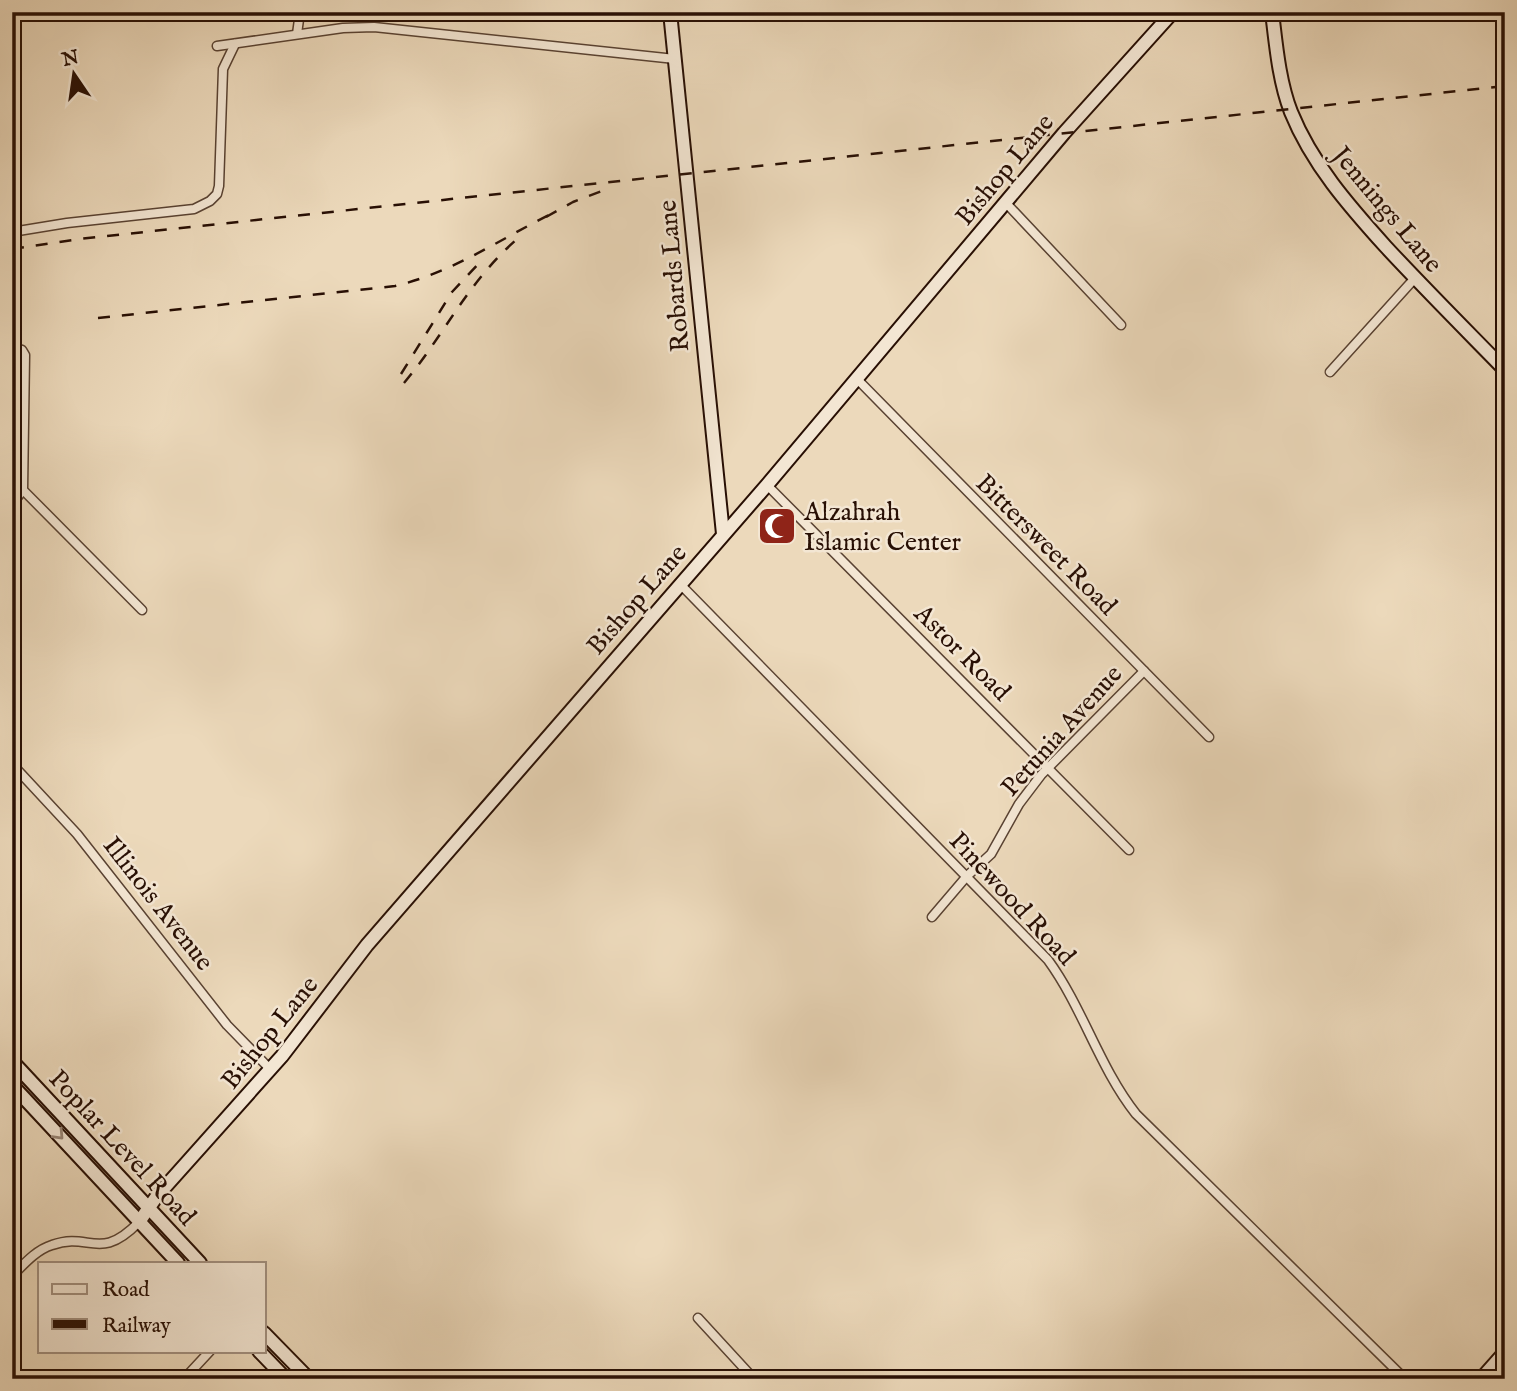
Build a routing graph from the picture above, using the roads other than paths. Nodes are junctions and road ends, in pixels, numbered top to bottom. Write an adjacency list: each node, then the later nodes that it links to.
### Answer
1 (300, 12): 5 (street)
2 (670, 12): 8 (street, Robards Lane)
3 (1173, 12): 9 (street, Bishop Lane)
4 (1272, 12): 11 (street, Jennings Lane)
5 (297, 34): 6 (street); 8 (street)
6 (235, 44): 7 (street); 10 (street)
7 (217, 46)
8 (675, 59): 20 (street, Robards Lane)
9 (1006, 203): 12 (street); 16 (street, Bishop Lane)
10 (12, 232)
11 (1415, 278): 14 (street, Jennings Lane); 15 (street)
12 (1121, 326)
13 (17, 349): 18 (street)
14 (1505, 370)
15 (1329, 372)
16 (857, 379): 17 (street, Bishop Lane); 23 (street, Bittersweet Road)
17 (768, 485): 20 (street, Bishop Lane); 26 (street, Astor Road)
18 (23, 490): 19 (street); 22 (street)
19 (12, 504)
20 (723, 534): 21 (street, Bishop Lane)
21 (680, 584): 28 (street, Pinewood Road); 31 (street, Bishop Lane)
22 (142, 610)
23 (1144, 671): 24 (street, Bittersweet Road); 26 (street, Petunia Avenue)
24 (1209, 737)
25 (12, 764): 31 (street, Illinois Avenue)
26 (1048, 769): 27 (street, Astor Road); 28 (street, Petunia Avenue)
27 (1129, 850)
28 (967, 876): 29 (street, Petunia Avenue); 47 (street, Pinewood Road)
29 (932, 916)
30 (12, 1061): 33 (street, Poplar Level Road)
31 (270, 1069): 33 (street, Bishop Lane)
32 (12, 1085): 34 (street, Poplar Level Road, one-way to 34)
33 (149, 1208): 34 (street, Bishop Lane); 36 (street, Poplar Level Road)
34 (139, 1222): 35 (street, Poplar Level Road); 37 (street)
35 (177, 1262)
36 (199, 1262)
37 (12, 1276)
38 (698, 1318): 46 (street)
39 (266, 1335): 45 (street)
40 (209, 1352): 43 (street)
41 (260, 1352): 44 (street)
42 (1505, 1352): 48 (street)
43 (184, 1379)
44 (286, 1379)
45 (309, 1379)
46 (754, 1379)
47 (1405, 1379)
48 (1481, 1379)

